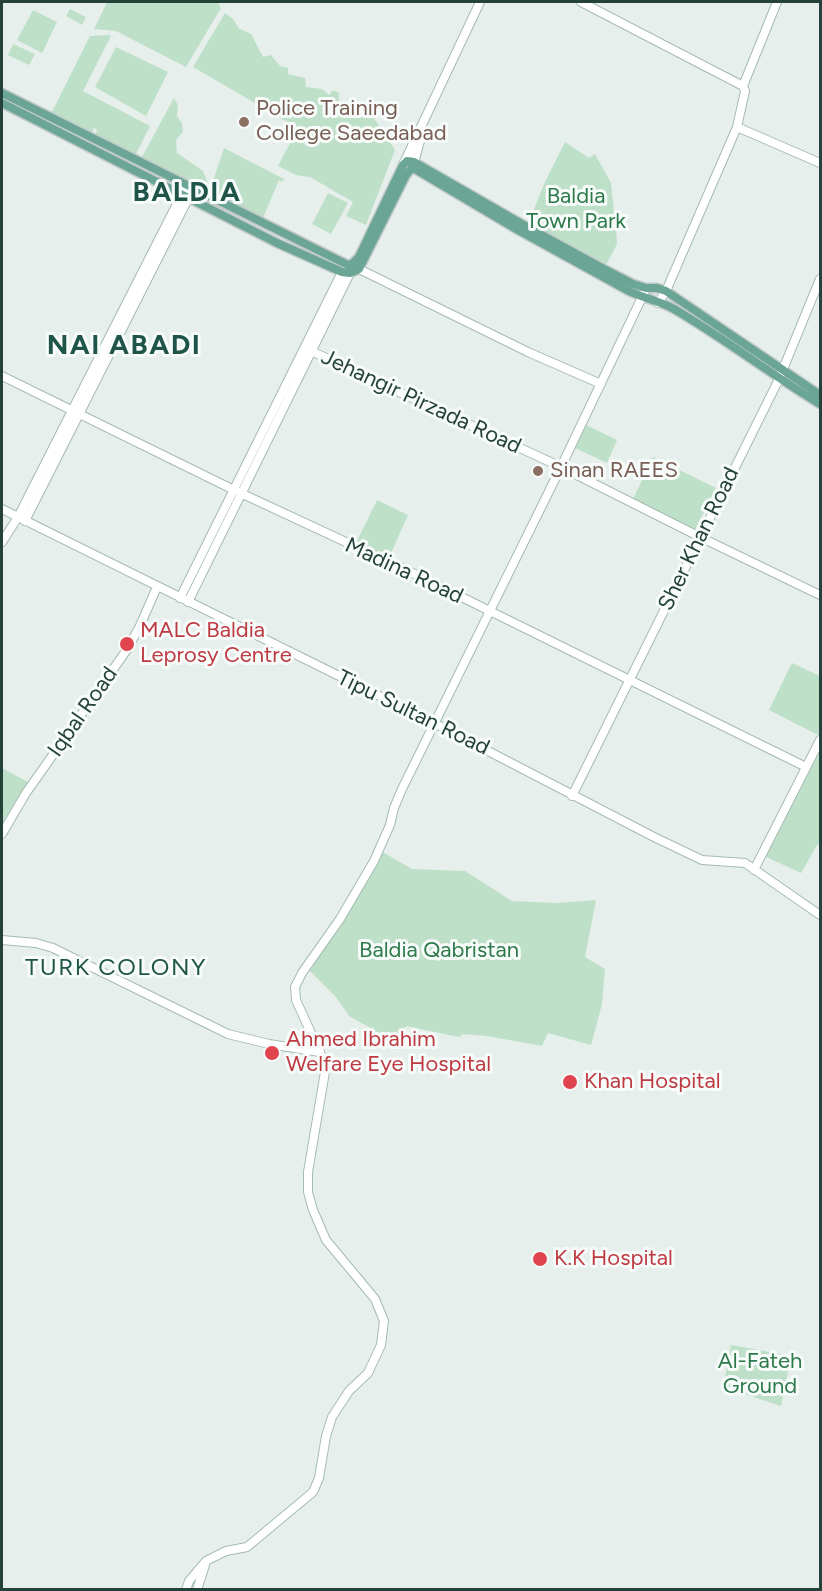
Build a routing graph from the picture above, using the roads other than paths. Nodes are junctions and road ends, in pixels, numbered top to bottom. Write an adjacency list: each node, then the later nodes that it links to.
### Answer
1 (480, 2): 7 (street)
2 (581, 2): 4 (street)
3 (777, 2): 4 (street)
4 (743, 86): 8 (street)
5 (2, 93): 12 (main road)
6 (2, 103): 12 (main road)
7 (427, 115): 10 (street); 11 (street)
8 (737, 127): 9 (street); 17 (street)
9 (820, 163)
10 (402, 165): 11 (main road); 12 (main road)
11 (413, 165): 13 (main road); 16 (main road); 18 (main road)
12 (188, 192): 14 (main road); 27 (street); 28 (street)
13 (359, 269): 14 (main road); 24 (street)
14 (346, 273): 20 (street); 30 (street)
15 (820, 279): 21 (street, Sher Khan Road)
16 (646, 288): 17 (main road); 18 (street)
17 (666, 291): 19 (street); 21 (main road)
18 (642, 298): 19 (main road); 24 (street)
19 (658, 303): 23 (main road)
20 (311, 351): 29 (street, Jehangir Pirzada Road); 30 (street)
21 (783, 370): 23 (street, Sher Khan Road); 25 (main road)
22 (2, 376): 27 (street, Madina Road)
23 (779, 379): 26 (main road); 33 (street, Sher Khan Road)
24 (601, 384): 29 (street)
25 (820, 395)
26 (820, 404)
27 (71, 411): 28 (street, Madina Road); 32 (street)
28 (80, 416): 30 (street, Madina Road); 32 (street)
29 (561, 467): 33 (street, Jehangir Pirzada Road); 38 (street)
30 (238, 492): 37 (street); 38 (street, Madina Road)
31 (2, 509): 32 (street, Tipu Sultan Road)
32 (22, 519): 34 (street); 35 (street, Tipu Sultan Road)
33 (700, 537): 36 (street, Jehangir Pirzada Road); 39 (street, Sher Khan Road)
34 (2, 542)
35 (157, 587): 37 (street, Tipu Sultan Road); 44 (street, Iqbal Road)
36 (820, 596)
37 (184, 600): 40 (street, Tipu Sultan Road)
38 (489, 611): 39 (street, Madina Road); 40 (street)
39 (629, 679): 42 (street, Madina Road); 43 (street, Sher Khan Road)
40 (434, 723): 43 (street, Tipu Sultan Road); 48 (street)
41 (820, 740): 42 (street)
42 (806, 767): 45 (street)
43 (572, 795): 45 (street, Tipu Sultan Road)
44 (2, 834)
45 (754, 870): 46 (street, Tipu Sultan Road)
46 (820, 915)
47 (2, 940): 48 (street)
48 (320, 1052): 49 (street)
49 (206, 1561): 50 (street); 51 (street)
50 (186, 1590)
51 (197, 1590)

